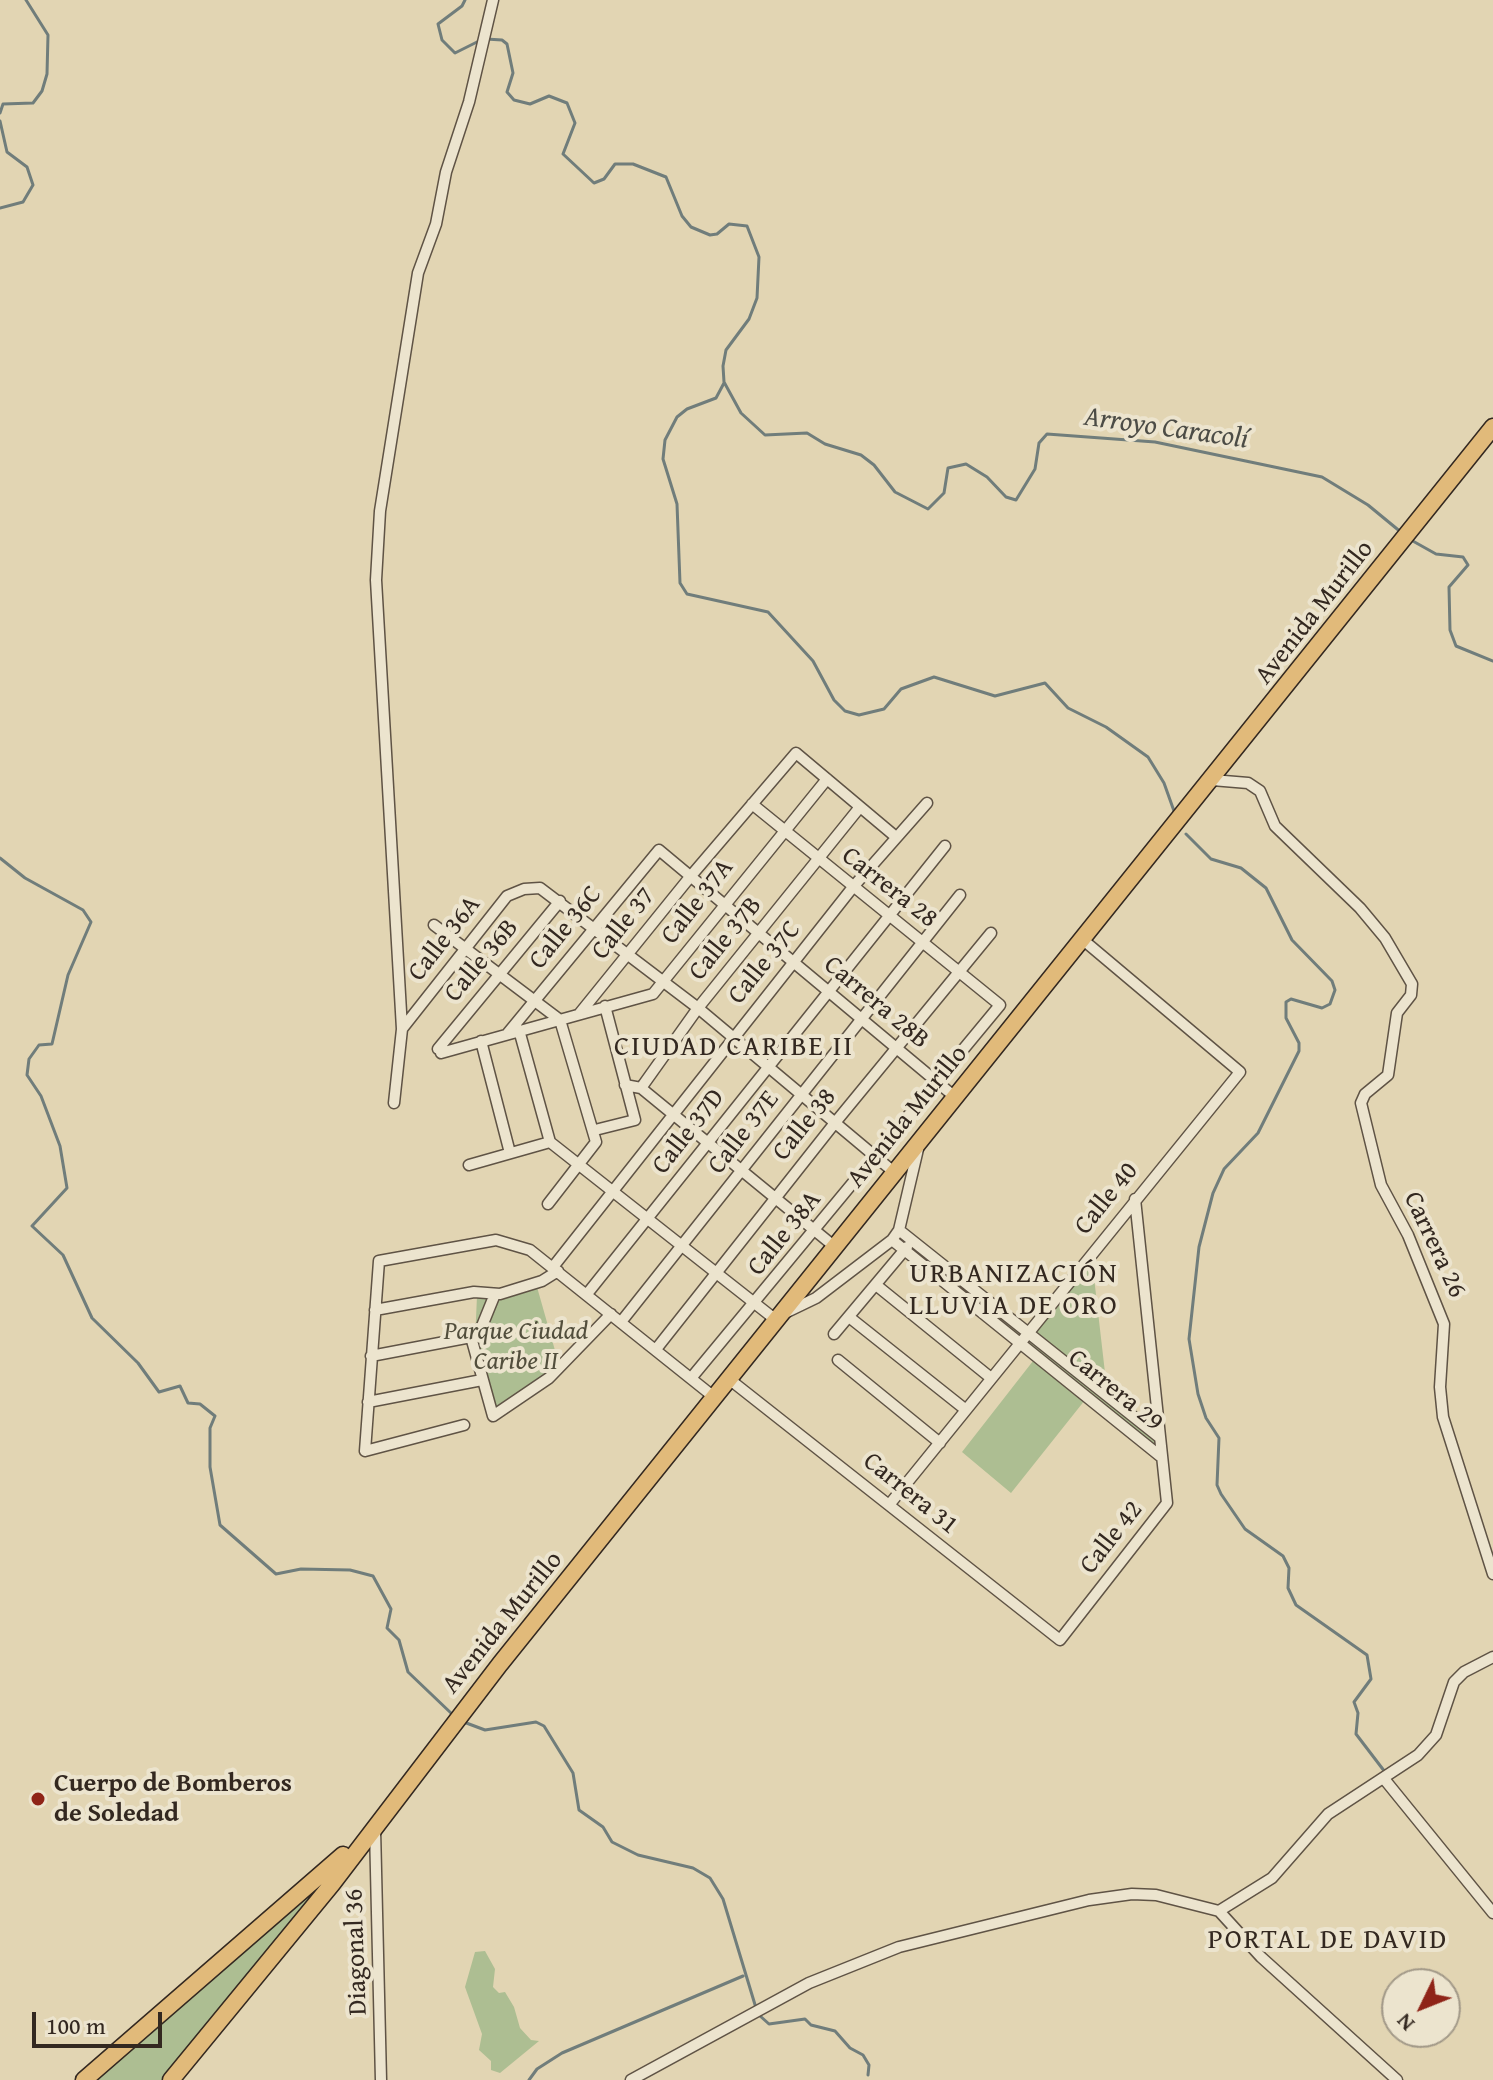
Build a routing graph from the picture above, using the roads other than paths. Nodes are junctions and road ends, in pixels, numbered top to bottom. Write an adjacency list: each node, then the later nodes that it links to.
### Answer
1 (493, 0): 39 (street)
2 (1493, 427): 4 (main road, Avenida Murillo)
3 (827, 779): 6 (street, Calle 37); 7 (street); 8 (street, Calle 37A)
4 (1212, 780): 23 (main road, Avenida Murillo); 106 (street, Carrera 26)
5 (927, 803): 9 (street, Calle 37C)
6 (752, 804): 8 (street, Carrera 28); 13 (street, Calle 37)
7 (860, 807): 9 (street); 12 (street, Calle 37B)
8 (784, 830): 12 (street, Carrera 28); 17 (street, Calle 37A)
9 (896, 837): 14 (street, Calle 37C)
10 (945, 846): 18 (street, Calle 37D)
11 (659, 850): 13 (street, Carrera 28B); 20 (street, Calle 36C)
12 (817, 860): 14 (street, Carrera 28); 22 (street, Calle 37B)
13 (690, 877): 17 (street, Carrera 28B); 26 (street, Calle 37)
14 (853, 887): 18 (street, Carrera 28); 27 (street, Calle 37C)
15 (960, 895): 24 (street, Calle 37E)
16 (560, 901): 20 (street); 25 (street, Calle 36A); 29 (street, Calle 36B)
17 (723, 905): 22 (street, Carrera 28B); 30 (street, Calle 37A)
18 (888, 916): 24 (street, Carrera 28); 31 (street, Calle 37D)
19 (434, 925): 25 (street)
20 (595, 926): 26 (street); 32 (street, Calle 36C)
21 (991, 933): 28 (street, Calle 38)
22 (760, 934): 27 (street, Carrera 28B); 35 (street, Calle 37B)
23 (1082, 939): 50 (main road, Avenida Murillo); 66 (street, Calle 40)
24 (923, 942): 28 (street, Carrera 28); 38 (street, Calle 37E)
25 (464, 948): 29 (street); 39 (street, Calle 36A)
26 (629, 953): 30 (street); 36 (street, Calle 37)
27 (793, 963): 31 (street, Carrera 28B); 42 (street, Calle 37C)
28 (959, 971): 33 (street, Carrera 28); 44 (street, Calle 38)
29 (499, 975): 32 (street); 43 (street, Calle 36B)
30 (664, 981): 34 (street, Calle 37A); 35 (street)
31 (827, 992): 38 (street, Carrera 28B); 45 (street, Calle 37D)
32 (535, 1001): 37 (street); 41 (street, Calle 36C)
33 (1000, 1005): 46 (street, Calle 38A)
34 (605, 1006): 36 (street, Calle 37A); 47 (street)
35 (698, 1008): 42 (street); 48 (street, Calle 37B)
36 (580, 1013): 37 (street)
37 (560, 1020): 40 (street); 54 (street)
38 (861, 1020): 44 (street, Carrera 28B); 49 (street, Calle 37E)
39 (402, 1029): 51 (street)
40 (519, 1030): 41 (street); 55 (street)
41 (508, 1033): 43 (street)
42 (733, 1038): 45 (street); 52 (street, Calle 37C)
43 (481, 1041): 58 (street)
44 (896, 1048): 46 (street, Carrera 28B); 53 (street, Calle 38)
45 (767, 1068): 49 (street); 57 (street, Calle 37D)
46 (938, 1082): 50 (street, Carrera 28B); 59 (street, Calle 38A)
47 (625, 1085): 48 (street); 54 (street)
48 (641, 1088): 52 (street)
49 (801, 1097): 53 (street); 62 (street, Calle 37E)
50 (955, 1097): 56 (main road, Avenida Murillo)
51 (394, 1103)
52 (673, 1116): 57 (street); 64 (street, Calle 37C)
53 (834, 1124): 59 (street); 65 (street, Calle 38)
54 (595, 1130): 61 (street)
55 (550, 1142): 58 (street); 61 (street)
56 (920, 1143): 63 (main road, Avenida Murillo); 69 (street)
57 (707, 1144): 62 (street); 68 (street, Calle 37D)
58 (510, 1153): 60 (street)
59 (875, 1158): 63 (street); 70 (street, Calle 38A)
60 (469, 1165)
61 (580, 1165): 64 (street); 67 (street)
62 (741, 1171): 65 (street); 73 (street, Calle 37E)
63 (895, 1173): 74 (main road, Avenida Murillo)
64 (612, 1192): 68 (street); 76 (street, Calle 37C)
65 (774, 1199): 70 (street); 77 (street, Calle 38)
66 (1135, 1199): 87 (street, Calle 40); 102 (street, Calle 42)
67 (548, 1204)
68 (646, 1220): 73 (street); 80 (street, Calle 37D)
69 (899, 1230): 71 (street); 72 (street, Carrera 29)
70 (816, 1231): 74 (street); 81 (street, Calle 38A)
71 (892, 1240): 75 (street, Carrera 29); 85 (street)
72 (912, 1240): 75 (street); 87 (street, Carrera 29)
73 (681, 1247): 77 (street); 86 (street, Calle 37E)
74 (835, 1247): 85 (main road, Avenida Murillo)
75 (904, 1250): 78 (street); 90 (street, Carrera 29)
76 (555, 1269): 79 (street); 80 (street); 82 (street)
77 (716, 1274): 81 (street); 91 (street, Calle 38)
78 (876, 1285): 84 (street); 95 (street)
79 (495, 1294): 82 (street); 89 (street)
80 (587, 1294): 83 (street)
81 (755, 1306): 85 (street); 94 (street, Calle 38A)
82 (375, 1310): 92 (street)
83 (611, 1314): 86 (street); 97 (street)
84 (849, 1317): 88 (street); 100 (street)
85 (778, 1318): 96 (main road, Avenida Murillo)
86 (621, 1322): 91 (street)
87 (1027, 1333): 90 (street, Calle 40); 102 (street, Carrera 29)
88 (834, 1334)
89 (471, 1337): 92 (street); 97 (street)
90 (1020, 1343): 95 (street, Calle 40); 104 (street, Carrera 29)
91 (657, 1348): 94 (street)
92 (371, 1356): 99 (street)
93 (838, 1360): 103 (street)
94 (692, 1377): 98 (street)
95 (991, 1378): 100 (street, Calle 40)
96 (729, 1379): 98 (main road, Avenida Murillo); 105 (street, Carrera 31)
97 (482, 1380): 99 (street)
98 (714, 1397): 110 (main road, Avenida Murillo)
99 (368, 1402): 101 (street)
100 (966, 1410): 103 (street, Calle 40)
101 (464, 1425)
102 (1159, 1437): 104 (street, Calle 42)
103 (940, 1443): 105 (street, Calle 40)
104 (1160, 1456): 107 (street, Calle 42)
105 (889, 1505): 107 (street, Carrera 31)
106 (1493, 1574)
107 (1063, 1638)
108 (1493, 1657): 109 (street)
109 (1385, 1780): 112 (street); 113 (street)
110 (375, 1823): 111 (main road, Avenida Murillo); 116 (street, Diagonal 36)
111 (363, 1839): 114 (main road, Avenida Murillo); 115 (main road, Avenida Murillo)
112 (1219, 1911): 117 (street); 118 (street)
113 (1493, 1913)
114 (84, 2080)
115 (171, 2080)
116 (381, 2080)
117 (631, 2080)
118 (1397, 2080)

